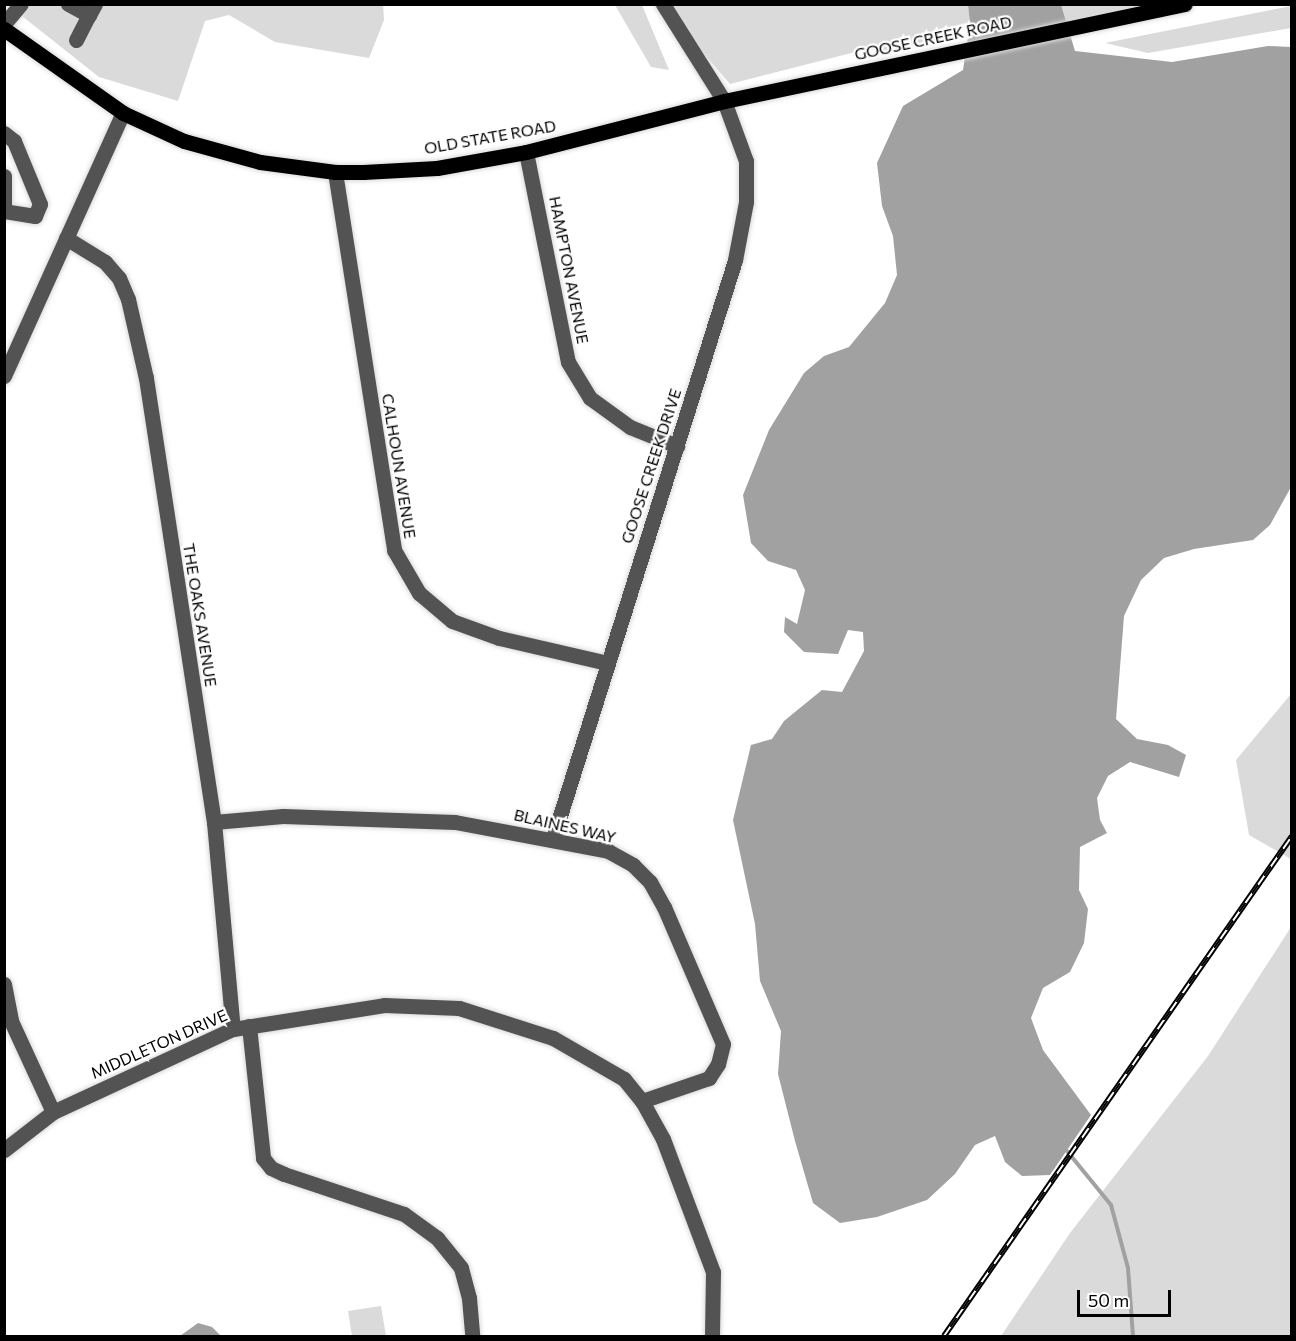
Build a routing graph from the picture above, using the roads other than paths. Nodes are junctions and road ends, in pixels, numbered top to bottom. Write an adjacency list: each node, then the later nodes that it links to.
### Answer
1 (21, 4): 6 (street)
2 (68, 4): 5 (street)
3 (663, 4): 8 (street, GOOSE CREEK DRIVE)
4 (1185, 4): 8 (main road, GOOSE CREEK ROAD)
5 (92, 10): 7 (street)
6 (4, 26): 9 (main road, OLD STATE ROAD)
7 (76, 40)
8 (724, 101): 11 (main road, OLD STATE ROAD); 18 (street, GOOSE CREEK DRIVE)
9 (123, 113): 12 (main road, OLD STATE ROAD); 16 (street)
10 (4, 133): 15 (street)
11 (526, 152): 12 (main road, OLD STATE ROAD); 18 (street, HAMPTON AVENUE)
12 (335, 172): 19 (street, CALHOUN AVENUE)
13 (4, 176): 14 (street)
14 (4, 205)
15 (4, 211)
16 (66, 238): 17 (street); 20 (street, THE OAKS AVENUE)
17 (4, 376)
18 (677, 446): 19 (street, GOOSE CREEK DRIVE)
19 (607, 663): 21 (street, GOOSE CREEK DRIVE)
20 (214, 822): 21 (street, BLAINES WAY); 24 (street, THE OAKS AVENUE)
21 (554, 838): 25 (street, BLAINES WAY)
22 (4, 984): 26 (street)
23 (249, 1026): 24 (street, MIDDLETON DRIVE); 25 (street, MIDDLETON DRIVE); 28 (street)
24 (233, 1029): 26 (street, MIDDLETON DRIVE)
25 (642, 1101): 29 (street, MIDDLETON DRIVE)
26 (53, 1112): 27 (street, MIDDLETON DRIVE)
27 (4, 1150)
28 (472, 1336)
29 (712, 1336)

